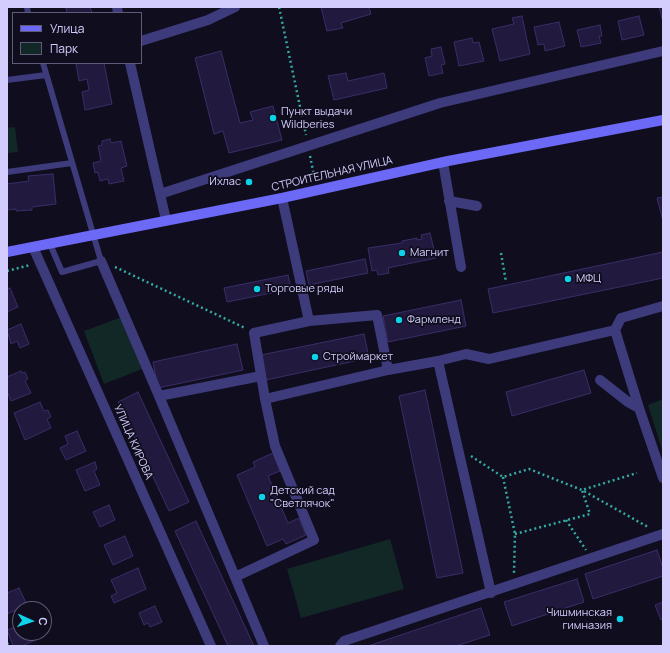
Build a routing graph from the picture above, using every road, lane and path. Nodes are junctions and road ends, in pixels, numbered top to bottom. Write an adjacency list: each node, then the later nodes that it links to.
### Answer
1 (235, 7): 3 (street)
2 (280, 7): 10 (path)
3 (142, 41)
4 (663, 51): 10 (street)
5 (43, 64): 7 (lane)
6 (130, 64): 15 (street)
7 (46, 75): 8 (lane); 12 (lane)
8 (7, 80)
9 (663, 120): 11 (street, СТРОИТЕЛЬНАЯ УЛИЦА)
10 (308, 146): 14 (path); 15 (street)
11 (443, 162): 14 (street, СТРОИТЕЛЬНАЯ УЛИЦА); 17 (street)
12 (72, 163): 13 (lane); 20 (lane)
13 (7, 172)
14 (317, 190): 16 (street, СТРОИТЕЛЬНАЯ УЛИЦА)
15 (160, 194): 19 (street)
16 (282, 198): 19 (street, СТРОИТЕЛЬНАЯ УЛИЦА); 31 (street)
17 (449, 201): 18 (street); 27 (street)
18 (477, 206)
19 (166, 220): 20 (street, СТРОИТЕЛЬНАЯ УЛИЦА)
20 (93, 235): 21 (street, СТРОИТЕЛЬНАЯ УЛИЦА); 25 (lane)
21 (50, 244): 22 (street, СТРОИТЕЛЬНАЯ УЛИЦА); 25 (lane)
22 (33, 247): 23 (street, СТРОИТЕЛЬНАЯ УЛИЦА); 26 (street, УЛИЦА КИРОВА)
23 (7, 252)
24 (501, 253): 29 (path)
25 (101, 261): 33 (path); 38 (street)
26 (40, 262): 28 (path); 55 (street, УЛИЦА КИРОВА)
27 (461, 267)
28 (7, 271)
29 (506, 282)
30 (663, 306): 32 (street)
31 (310, 321): 33 (street); 35 (street)
32 (616, 330): 34 (street); 40 (street)
33 (254, 333): 36 (street)
34 (438, 361): 35 (street); 41 (street)
35 (388, 370): 39 (street)
36 (261, 376): 38 (street); 39 (street)
37 (600, 380): 40 (street)
38 (159, 396): 50 (street)
39 (265, 399): 50 (street)
40 (639, 408): 44 (street)
41 (458, 448): 43 (path); 52 (street)
42 (637, 473): 45 (path)
43 (503, 477): 45 (path); 47 (path)
44 (663, 478)
45 (582, 490): 46 (path); 48 (path)
46 (566, 520): 47 (path); 49 (path)
47 (515, 534): 51 (path)
48 (662, 534): 49 (street)
49 (592, 558): 51 (street)
50 (235, 577): 56 (street)
51 (513, 585): 52 (street)
52 (491, 593): 57 (street)
53 (7, 643): 54 (path)
54 (9, 646)
55 (211, 646)
56 (264, 646)
57 (340, 646)

